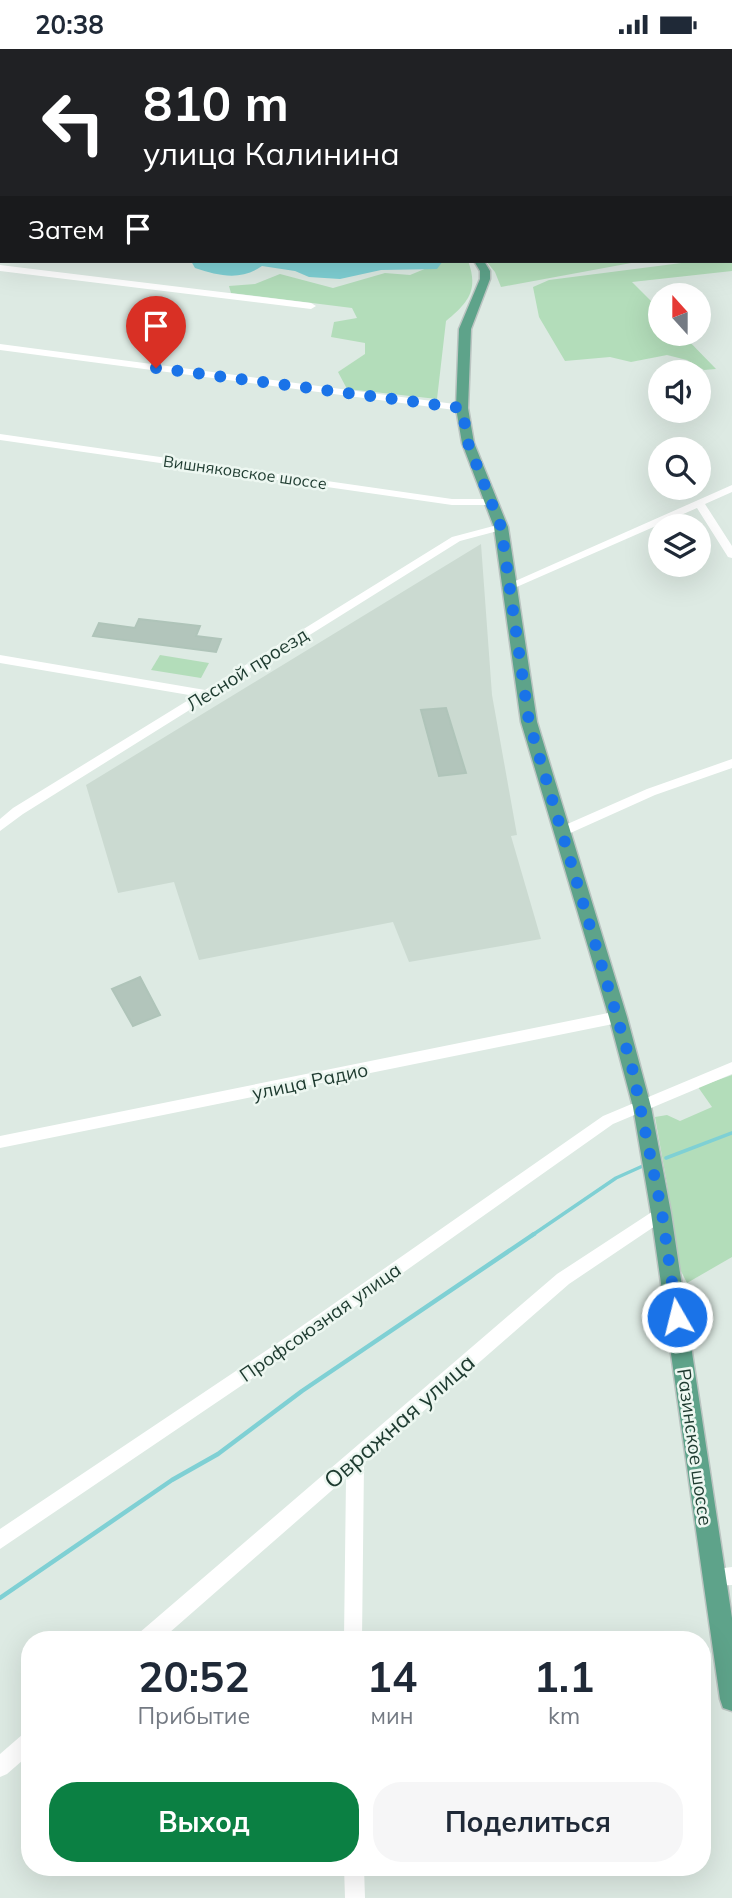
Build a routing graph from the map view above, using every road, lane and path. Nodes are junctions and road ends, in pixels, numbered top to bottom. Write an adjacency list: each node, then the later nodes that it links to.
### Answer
1 (480, 263): 5 (main road, Разинское шоссе)
2 (0, 268): 3 (street)
3 (311, 306)
4 (0, 347): 5 (street)
5 (462, 408): 8 (main road, Разинское шоссе)
6 (0, 437): 8 (street, Вишняковское шоссе)
7 (732, 488): 9 (street)
8 (491, 502): 10 (main road, Разинское шоссе)
9 (699, 503): 11 (street); 12 (street)
10 (501, 527): 12 (main road, Разинское шоссе); 14 (street, Лесной проезд)
11 (732, 555)
12 (508, 587): 19 (main road, Разинское шоссе)
13 (0, 659): 14 (street)
14 (206, 694): 17 (street, Лесной проезд)
15 (732, 763): 19 (street)
16 (0, 809): 17 (street)
17 (18, 811): 18 (street, Лесной проезд)
18 (0, 826)
19 (561, 832): 20 (main road, Разинское шоссе)
20 (618, 1017): 22 (main road, Разинское шоссе); 23 (street, улица Радио)
21 (732, 1068): 22 (street, Профсоюзная улица)
22 (642, 1107): 24 (main road, Разинское шоссе); 26 (street, Профсоюзная улица)
23 (0, 1142)
24 (662, 1213): 25 (street, Овражная улица); 27 (main road, Разинское шоссе)
25 (355, 1459): 28 (street, Овражная улица); 29 (street)
26 (0, 1541)
27 (723, 1576): 30 (main road, Разинское шоссе)
28 (156, 1631)
29 (353, 1631)
30 (732, 1699)
31 (21, 1748): 32 (street)
32 (0, 1766)
33 (354, 1876): 34 (street)
34 (355, 1898)

